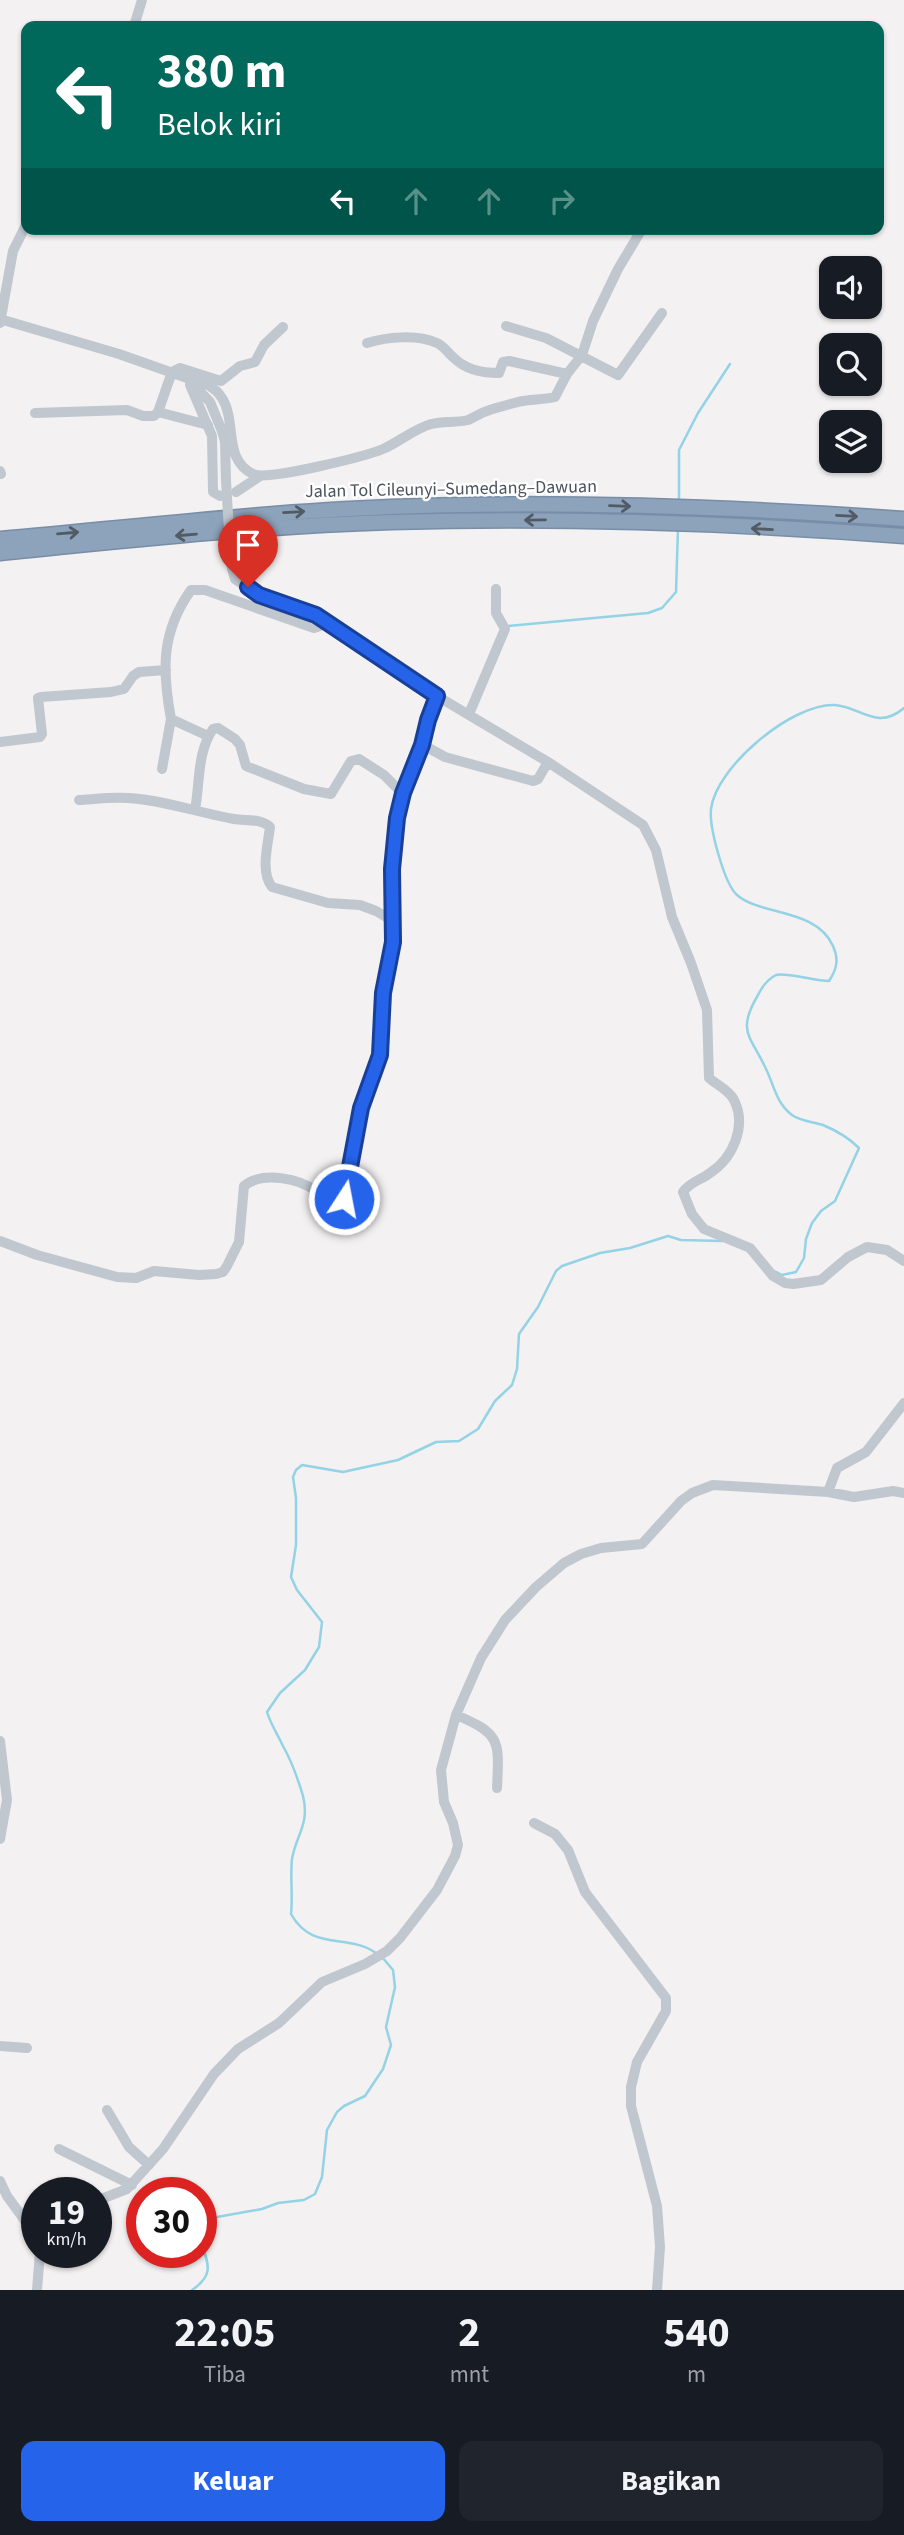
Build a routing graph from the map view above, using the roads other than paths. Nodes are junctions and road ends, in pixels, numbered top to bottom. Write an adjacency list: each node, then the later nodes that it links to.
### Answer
1 (142, 0): 2 (street)
2 (136, 21)
3 (21, 235): 6 (street)
4 (638, 235): 10 (street)
5 (662, 313): 10 (street)
6 (0, 320): 11 (street)
7 (506, 326): 10 (street)
8 (283, 327): 11 (street)
9 (367, 343): 12 (street)
10 (582, 355): 12 (street)
11 (172, 372): 13 (street); 14 (street)
12 (567, 374): 17 (street)
13 (187, 378): 16 (street); 17 (street); 25 (street, bridge)
14 (158, 412): 15 (street); 16 (street)
15 (35, 413)
16 (208, 425): 19 (street)
17 (260, 476): 18 (street)
18 (236, 492)
19 (220, 496)
20 (904, 519): 22 (highway, Jalan Tol Cileunyi–Sumedang–Dawuan, one-way to 20)
21 (904, 537): 23 (highway, Jalan Tol Cileunyi–Sumedang–Dawuan, one-way to 23)
22 (0, 539)
23 (0, 553)
24 (496, 589): 30 (street)
25 (277, 602): 26 (street); 27 (street)
26 (274, 613): 27 (street); 28 (street)
27 (324, 621): 29 (street)
28 (166, 670): 31 (street); 33 (street)
29 (437, 696): 30 (street); 34 (street)
30 (469, 714): 35 (street)
31 (171, 719): 32 (street); 36 (street)
32 (208, 736): 37 (street); 39 (street)
33 (0, 742)
34 (422, 745): 35 (street); 37 (street)
35 (548, 762): 42 (street)
36 (162, 769)
37 (403, 793): 40 (street)
38 (79, 800): 39 (street)
39 (195, 810): 40 (street)
40 (393, 921): 41 (street)
41 (0, 1241)
42 (904, 1261)
43 (904, 1403): 44 (street)
44 (828, 1492): 45 (street); 46 (street)
45 (904, 1493)
46 (456, 1715): 48 (street); 55 (street)
47 (0, 1741): 50 (street)
48 (497, 1788)
49 (534, 1823): 62 (street)
50 (0, 1839)
51 (0, 2046): 52 (street)
52 (27, 2048)
53 (107, 2110): 55 (street)
54 (59, 2149): 58 (street)
55 (149, 2165): 56 (street)
56 (139, 2177)
57 (0, 2181): 59 (street)
58 (126, 2182)
59 (21, 2215)
60 (39, 2268): 61 (street)
61 (37, 2290)
62 (657, 2290)

